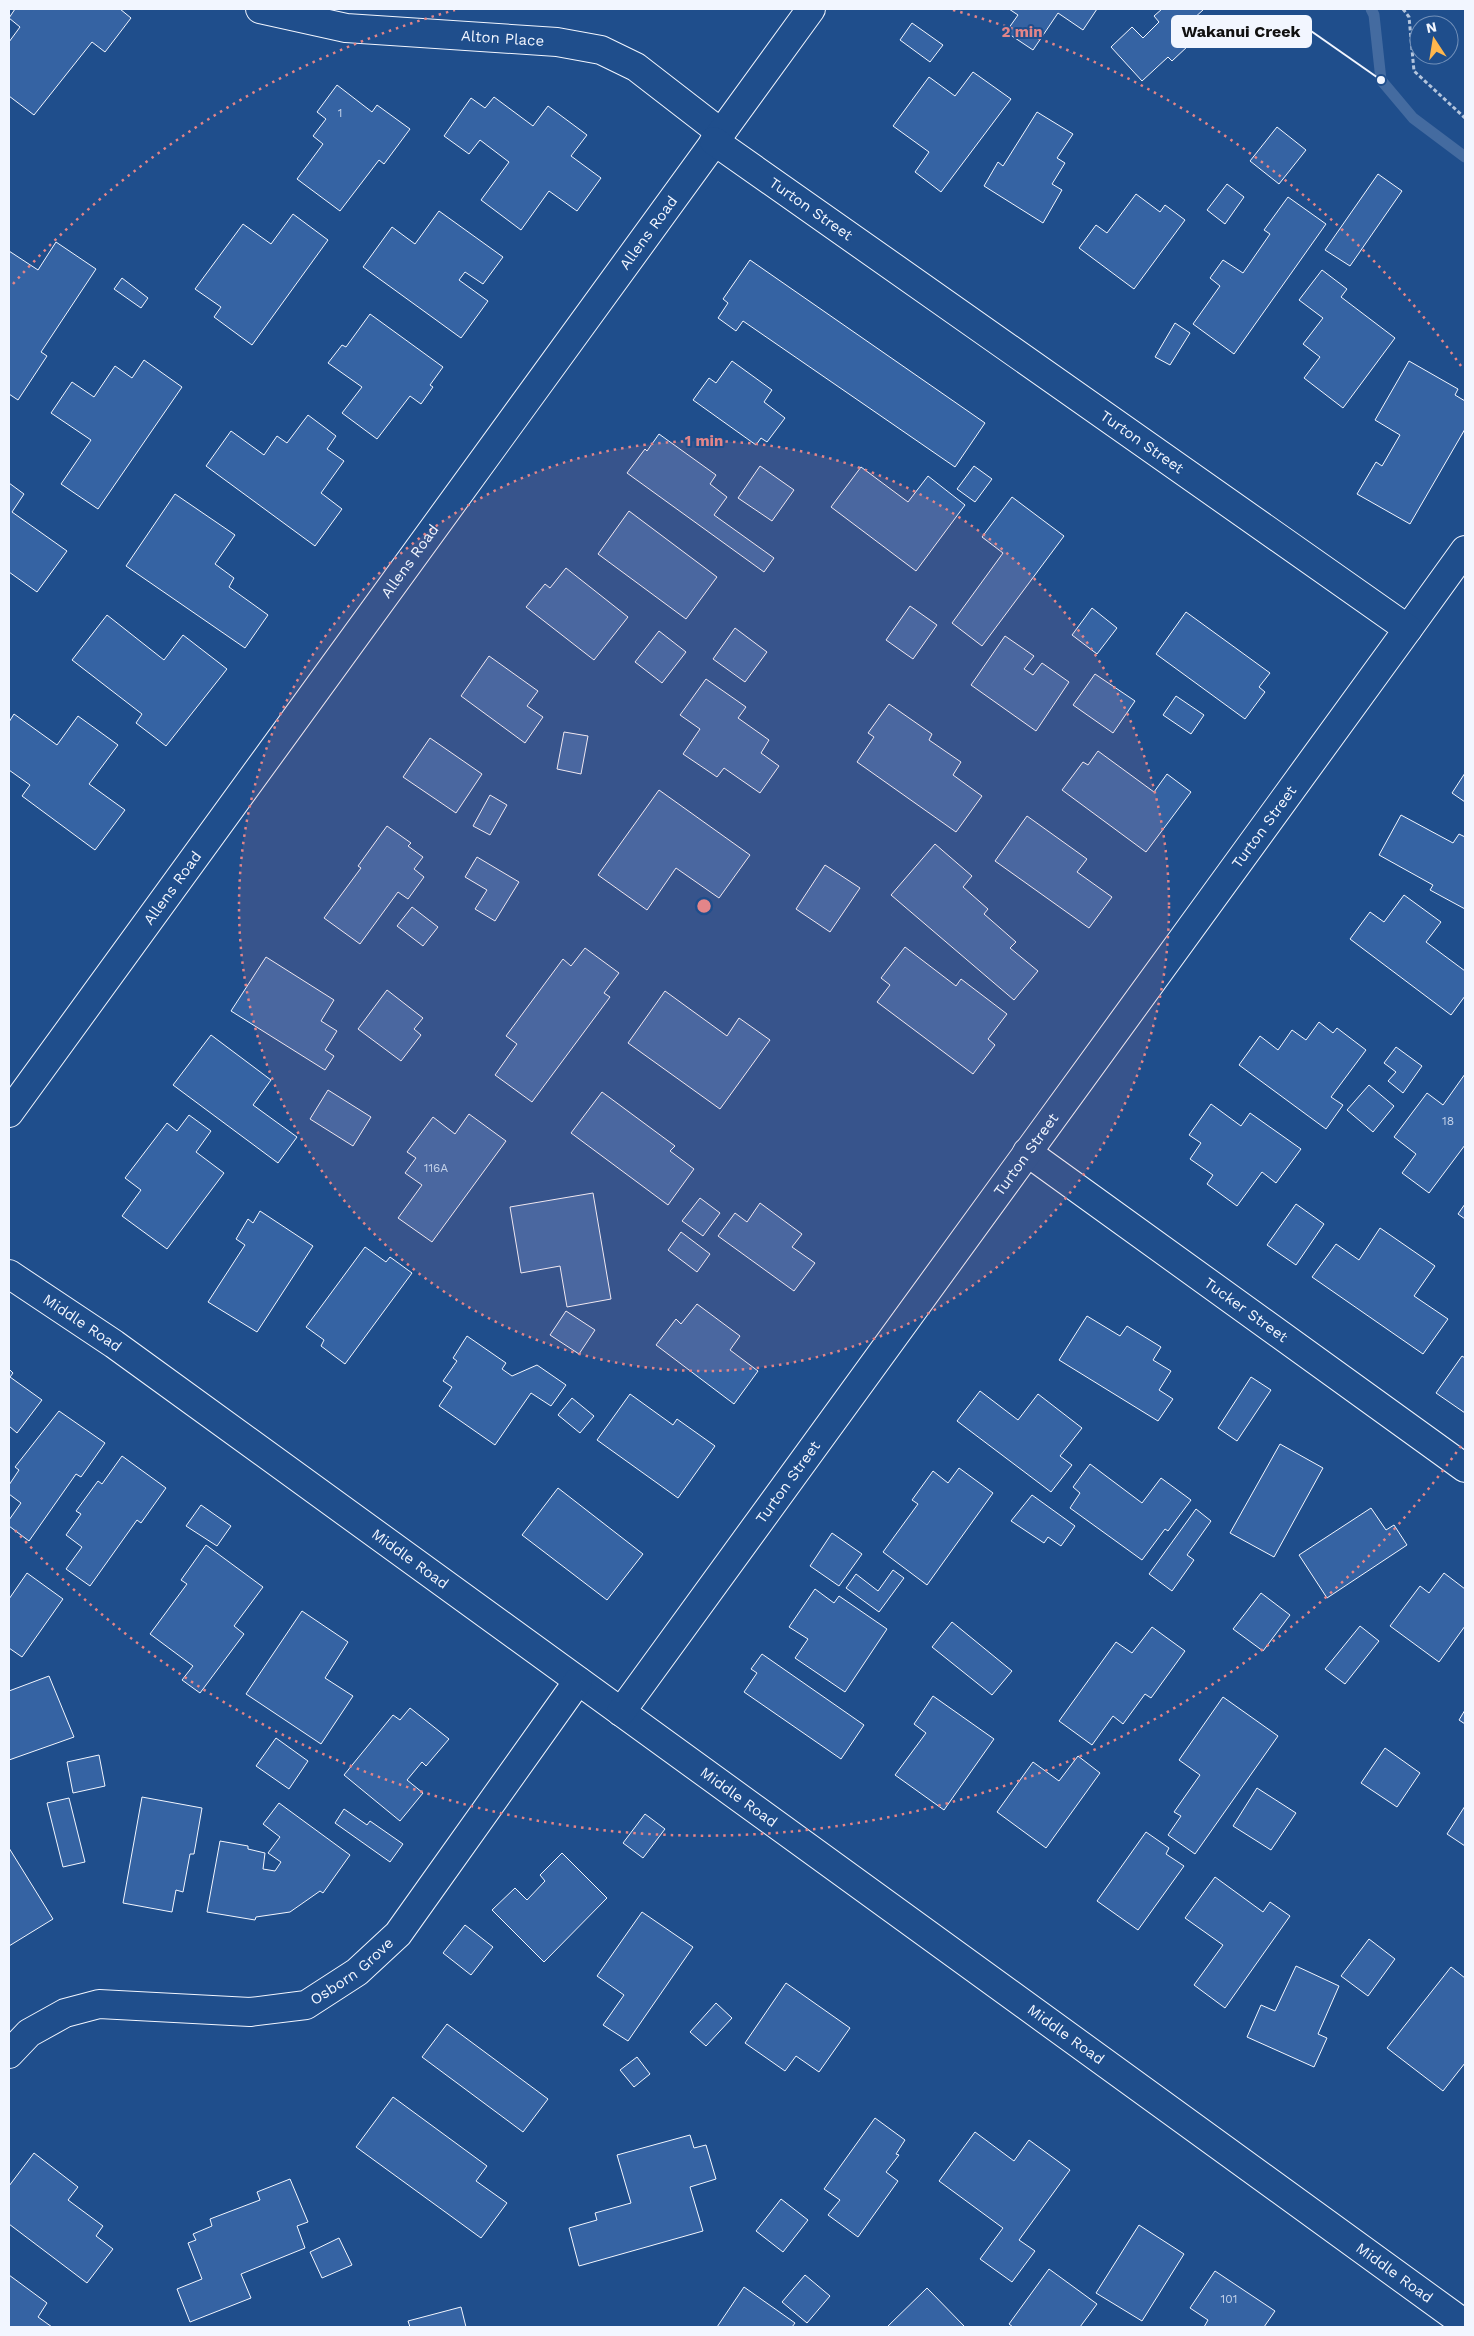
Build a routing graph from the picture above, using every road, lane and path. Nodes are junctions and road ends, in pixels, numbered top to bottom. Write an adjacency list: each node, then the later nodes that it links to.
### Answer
1 (260, 9): 5 (street, Alton Place)
2 (811, 9): 5 (street, Allens Road)
3 (1403, 9): 4 (path)
4 (1465, 118)
5 (717, 136): 7 (street, Turton Street); 8 (street, Allens Road)
6 (1465, 550): 7 (street)
7 (1408, 629): 9 (street, Turton Street)
8 (9, 1113)
9 (1027, 1152): 11 (street, Tucker Street); 13 (street, Turton Street)
10 (9, 1274): 12 (street, Middle Road)
11 (1465, 1468)
12 (578, 1681): 13 (street, Middle Road); 14 (street, Osborn Grove)
13 (621, 1712): 15 (street, Middle Road)
14 (9, 2054)
15 (1465, 2324)

